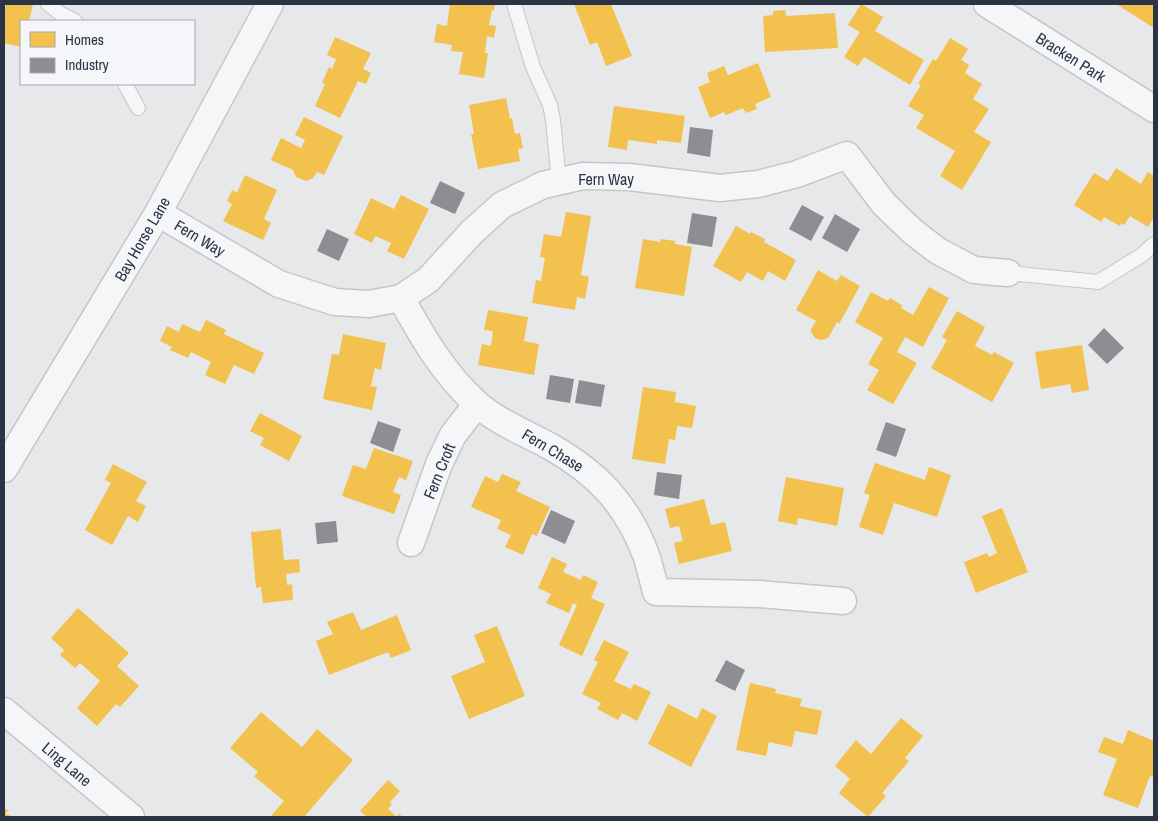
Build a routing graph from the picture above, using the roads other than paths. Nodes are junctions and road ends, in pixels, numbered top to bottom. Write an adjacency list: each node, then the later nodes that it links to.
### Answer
1 (48, 4): 5 (lane)
2 (270, 4): 10 (street, Bay Horse Lane)
3 (514, 4): 9 (lane)
4 (987, 4): 8 (street, Bracken Park)
5 (73, 20)
6 (126, 85): 7 (lane)
7 (138, 108)
8 (1154, 109)
9 (559, 182): 12 (street, Fern Way); 13 (street, Fern Way)
10 (158, 213): 13 (street, Fern Way); 15 (street, Bay Horse Lane)
11 (1154, 244): 12 (lane)
12 (1008, 273)
13 (401, 298): 14 (street, Fern Chase)
14 (477, 404): 16 (street, Fern Croft); 17 (street, Fern Chase)
15 (4, 470)
16 (411, 543)
17 (843, 601)
18 (4, 711): 19 (street, Ling Lane)
19 (131, 817)

